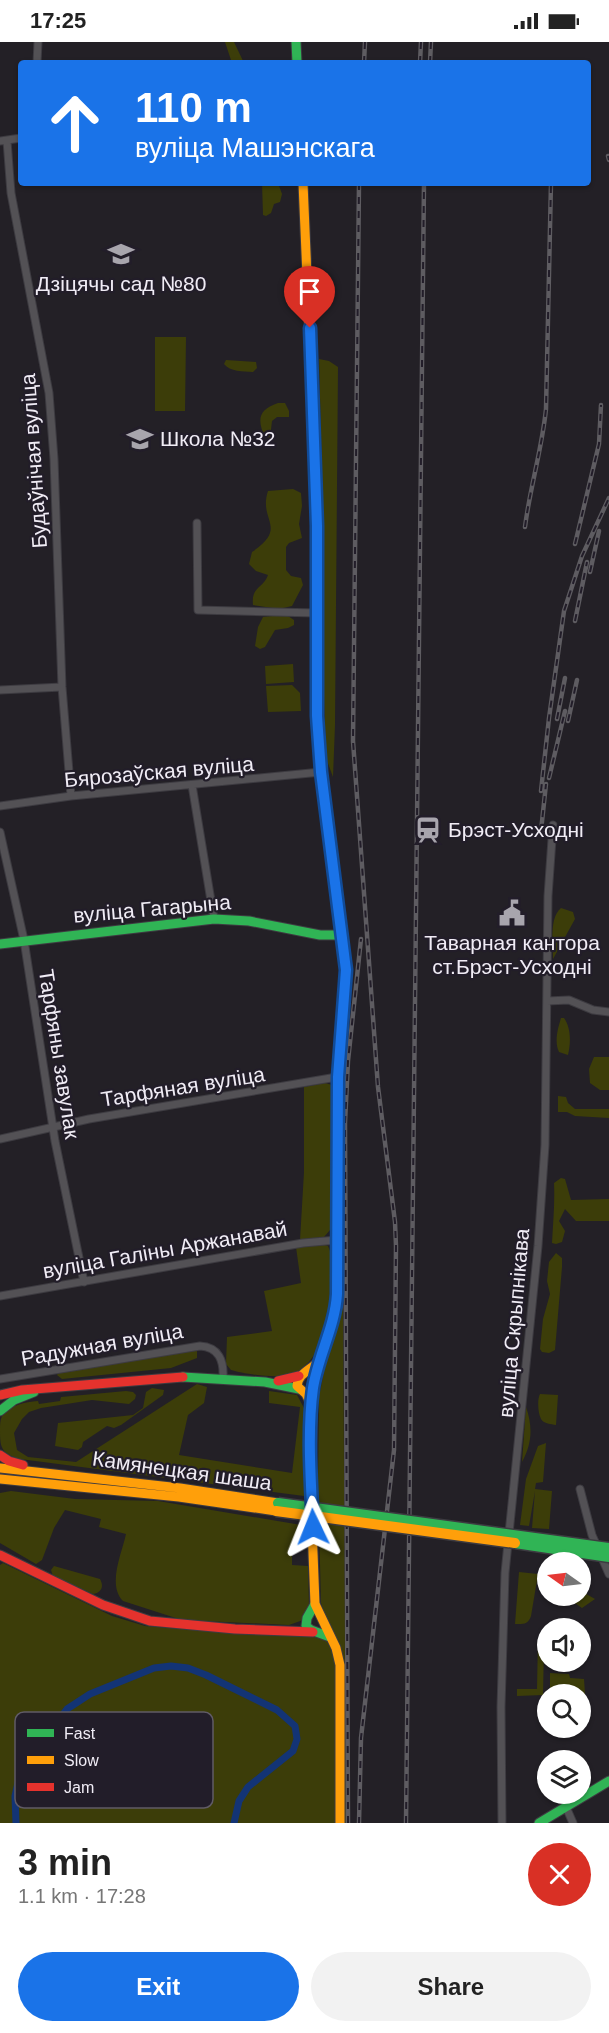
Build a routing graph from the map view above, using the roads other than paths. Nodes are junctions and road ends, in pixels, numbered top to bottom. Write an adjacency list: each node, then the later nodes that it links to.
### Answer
1 (38, 42): 3 (street)
2 (296, 42): 4 (main road)
3 (37, 60)
4 (297, 60)
5 (4, 141): 9 (street, Будаўнічая вуліца)
6 (303, 186): 8 (main road)
7 (197, 523): 8 (street)
8 (316, 613): 11 (main road)
9 (63, 687): 10 (street); 13 (street, Будаўнічая вуліца)
10 (0, 690)
11 (321, 772): 12 (street, Бярозаўская вуліца); 18 (main road)
12 (192, 785): 13 (street, Бярозаўская вуліца); 17 (street)
13 (71, 796): 14 (street, Бярозаўская вуліца)
14 (0, 806)
15 (553, 825): 21 (street, вуліца Скрыпнікава)
16 (0, 832): 19 (street, Тарфяны завулак)
17 (214, 919): 18 (main road, вуліца Гагарына); 19 (main road, вуліца Гагарына)
18 (342, 935): 23 (main road)
19 (24, 940): 20 (main road, вуліца Гагарына); 24 (street, Тарфяны завулак)
20 (0, 944)
21 (547, 1001): 22 (street); 58 (street, вуліца Скрыпнікава)
22 (609, 1012)
23 (338, 1077): 24 (street, Тарфяная вуліца); 26 (main road)
24 (53, 1127): 25 (street, Тарфяная вуліца); 27 (street, Тарфяны завулак)
25 (0, 1139)
26 (336, 1240): 27 (street, вуліца Галіны Аржанавай); 29 (main road)
27 (84, 1282): 28 (street, вуліца Галіны Аржанавай)
28 (0, 1296)
29 (324, 1350): 30 (main road); 34 (main road)
30 (302, 1374): 33 (main road); 34 (main road); 34 (main road)
31 (223, 1378): 32 (street, Радужная вуліца); 33 (main road); 35 (main road)
32 (0, 1379)
33 (272, 1382): 34 (main road)
34 (307, 1387): 49 (main road)
35 (38, 1391): 36 (main road); 37 (main road)
36 (0, 1395)
37 (0, 1411)
38 (0, 1455): 41 (main road)
39 (0, 1468): 41 (main road, Камянецкая шаша)
40 (0, 1479): 41 (main road, Камянецкая шаша)
41 (87, 1482): 42 (main road); 44 (main road, Камянецкая шаша)
42 (0, 1487)
43 (580, 1489): 48 (street)
44 (277, 1507): 45 (main road, Камянецкая шаша, bridge); 47 (main road, Камянецкая шаша, bridge)
45 (609, 1548)
46 (1, 1555): 52 (main road)
47 (609, 1557)
48 (609, 1574)
49 (315, 1605): 50 (main road); 51 (main road)
50 (307, 1618): 51 (main road); 52 (main road); 53 (main road)
51 (323, 1619): 53 (main road); 54 (main road)
52 (298, 1630): 53 (main road)
53 (314, 1632): 54 (main road)
54 (330, 1637): 57 (main road)
55 (609, 1781): 56 (main road)
56 (566, 1807): 59 (main road); 60 (street)
57 (340, 1823)
58 (502, 1823)
59 (538, 1823)
60 (573, 1823)

